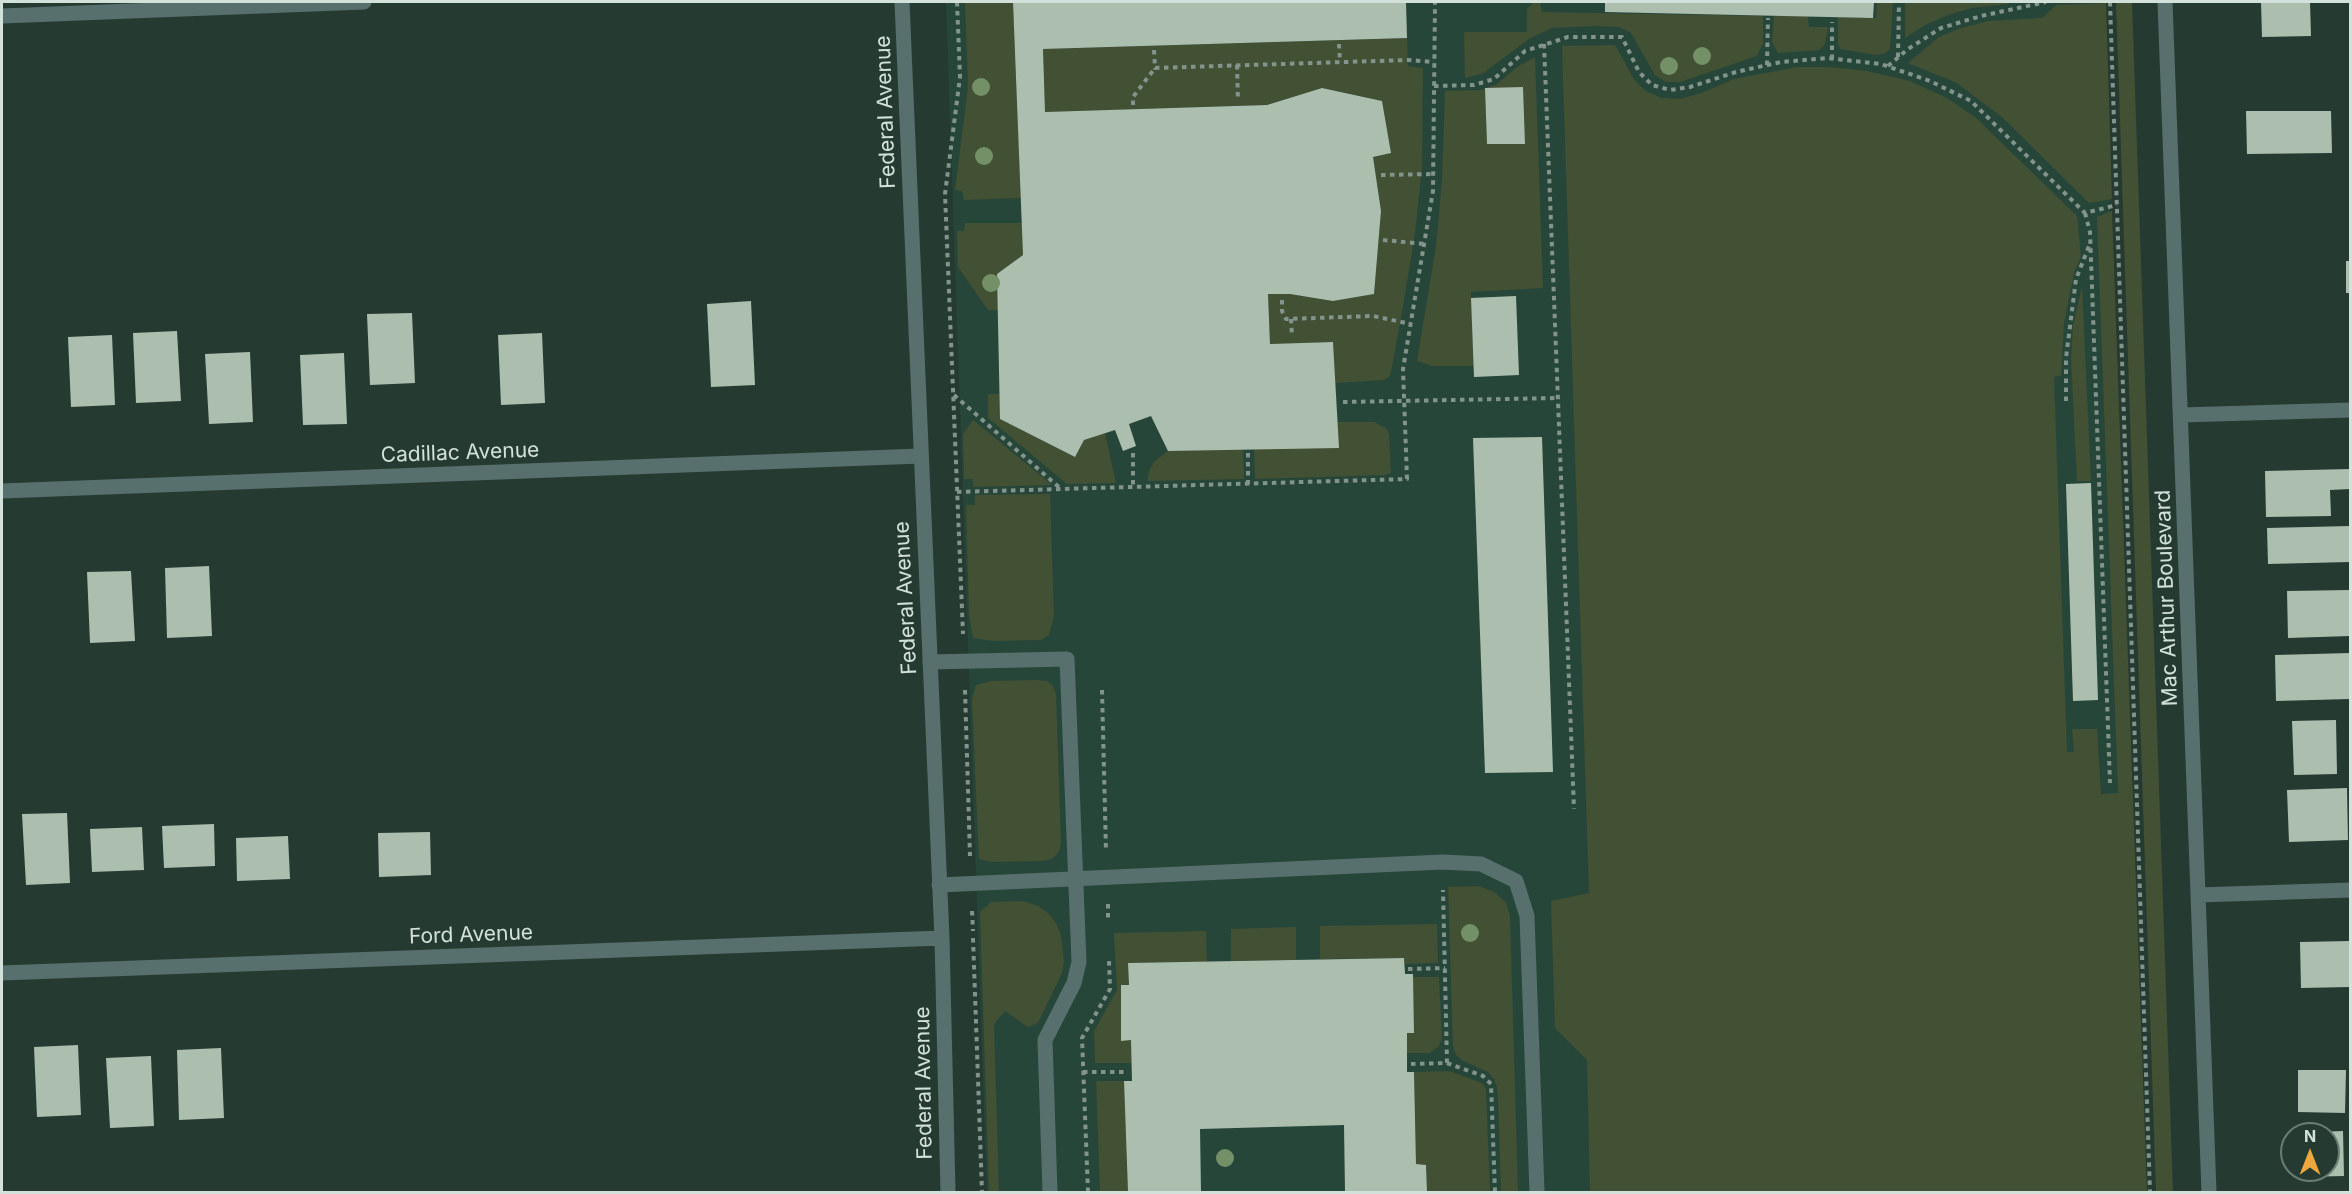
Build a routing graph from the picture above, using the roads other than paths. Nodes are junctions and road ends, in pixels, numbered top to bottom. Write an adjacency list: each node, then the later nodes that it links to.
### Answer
1 (364, 2): 4 (street)
2 (902, 2): 7 (street, Federal Avenue)
3 (2165, 2): 6 (street, Mac Arthur Boulevard)
4 (2, 16)
5 (2350, 410): 6 (street)
6 (2181, 415): 13 (street, Mac Arthur Boulevard)
7 (920, 456): 8 (street, Cadillac Avenue); 9 (street, Federal Avenue)
8 (2, 491)
9 (930, 662): 10 (street); 11 (street, Federal Avenue)
10 (1075, 879): 11 (street); 17 (street); 18 (street)
11 (939, 885): 14 (street, Federal Avenue)
12 (2350, 890): 13 (street)
13 (2198, 895): 19 (street, Mac Arthur Boulevard)
14 (942, 939): 15 (street, Ford Avenue); 16 (street, Federal Avenue)
15 (2, 973)
16 (948, 1192)
17 (1050, 1192)
18 (1537, 1192)
19 (2209, 1192)

